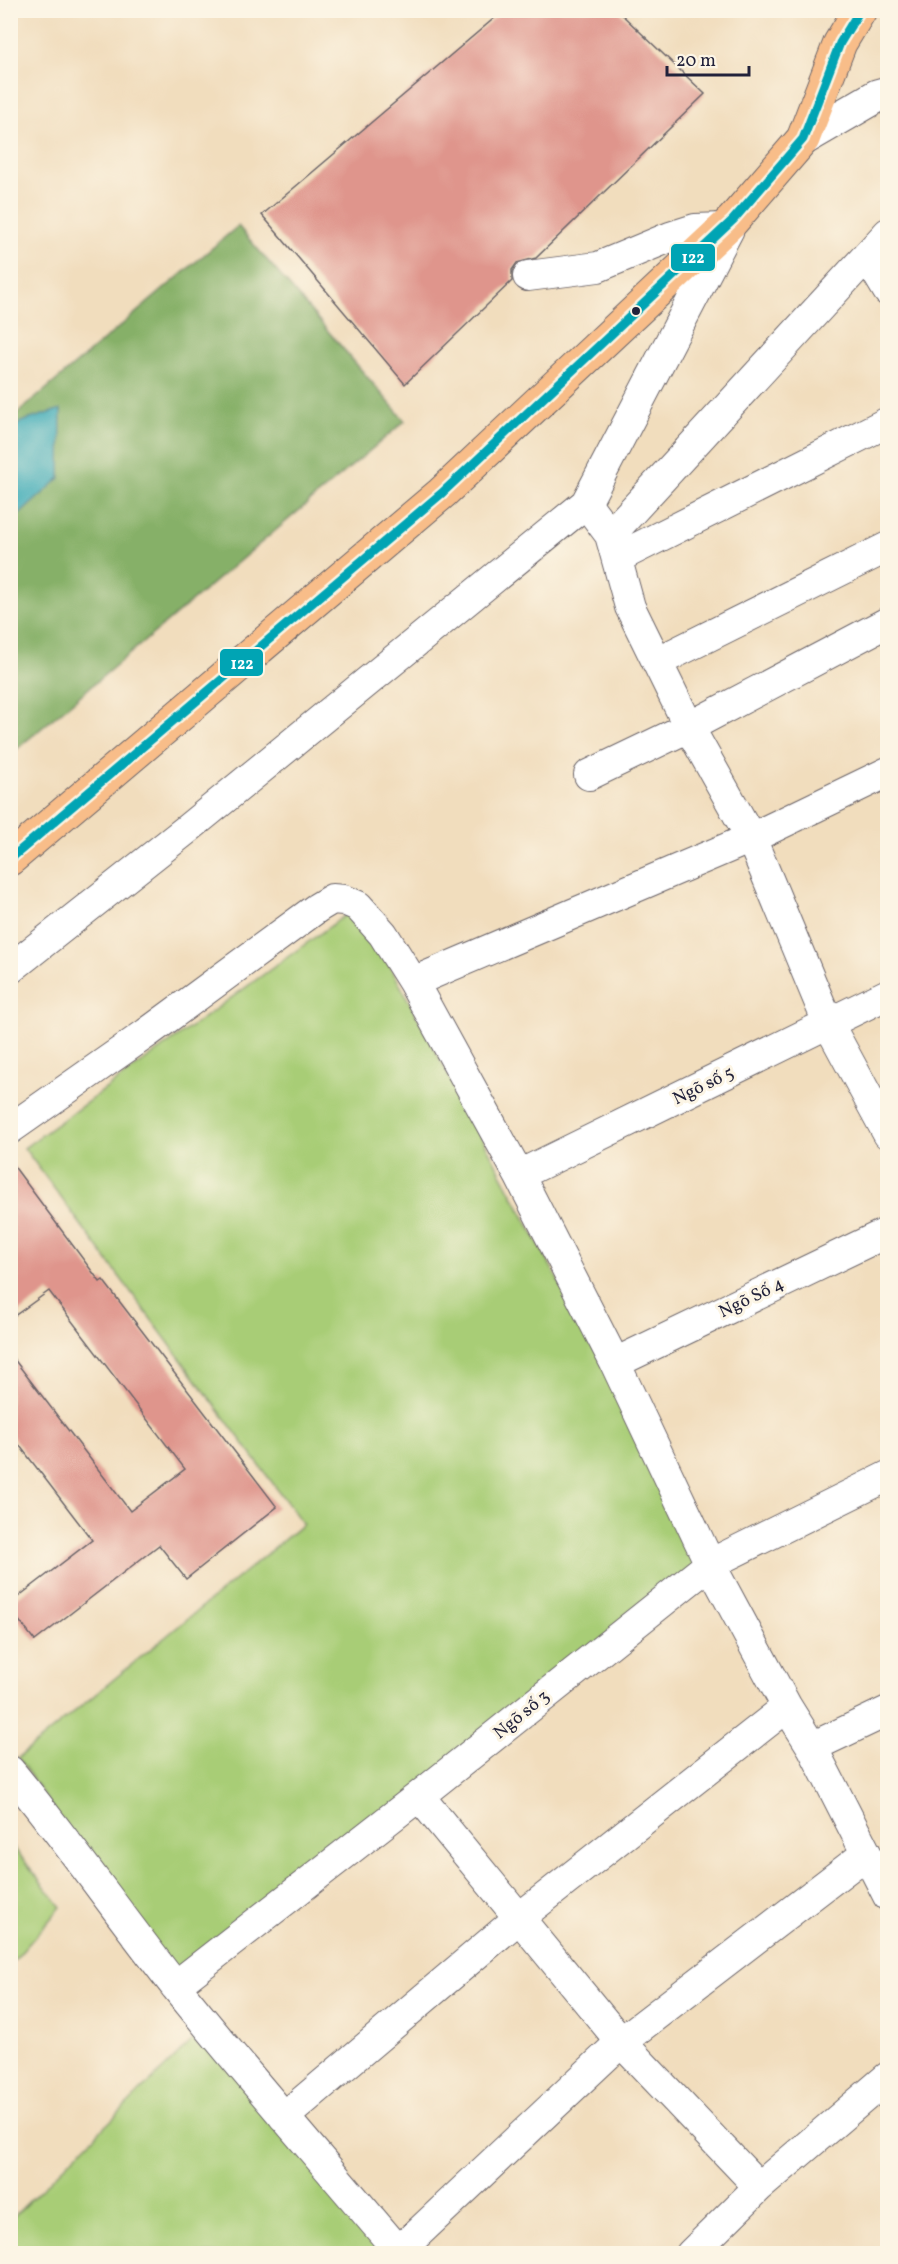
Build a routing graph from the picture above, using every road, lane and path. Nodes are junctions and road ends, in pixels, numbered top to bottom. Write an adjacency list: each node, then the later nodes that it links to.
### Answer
1 (860, 10): 3 (main road)
2 (879, 10): 3 (street)
3 (840, 43): 5 (main road)
4 (888, 93): 5 (street)
5 (803, 139): 6 (main road)
6 (729, 224): 9 (street); 12 (street); 21 (main road)
7 (888, 233): 8 (street)
8 (867, 256): 10 (street); 13 (street)
9 (528, 276)
10 (888, 291)
11 (888, 422): 13 (street)
12 (586, 503): 13 (street); 22 (street)
13 (613, 546): 16 (street)
14 (888, 547): 16 (street)
15 (888, 622): 17 (street)
16 (657, 662): 17 (street)
17 (689, 727): 19 (street); 20 (street)
18 (888, 772): 20 (street)
19 (589, 776)
20 (751, 838): 23 (street); 25 (street)
21 (10, 859)
22 (10, 969)
23 (413, 982): 26 (street); 28 (street)
24 (888, 994): 25 (street, Ngõ số 5)
25 (828, 1023): 27 (street); 28 (street, Ngõ số 5)
26 (10, 1129)
27 (888, 1134)
28 (519, 1175): 30 (street)
29 (888, 1232): 30 (street, Ngõ Số 4)
30 (615, 1363): 32 (street)
31 (888, 1476): 32 (street, Ngõ số 3)
32 (710, 1564): 33 (street); 37 (street, Ngõ số 3)
33 (787, 1707): 35 (street); 40 (street)
34 (888, 1711): 35 (street)
35 (812, 1747): 38 (street)
36 (10, 1771): 41 (street)
37 (419, 1796): 40 (street); 41 (street, Ngõ số 3)
38 (866, 1854): 39 (street); 42 (street)
39 (888, 1896)
40 (519, 1918): 42 (street); 44 (street)
41 (176, 1986): 44 (street)
42 (621, 2042): 45 (street); 46 (street)
43 (888, 2077): 45 (street)
44 (284, 2117): 46 (street)
45 (759, 2187): 47 (street)
46 (400, 2252)
47 (696, 2252)

